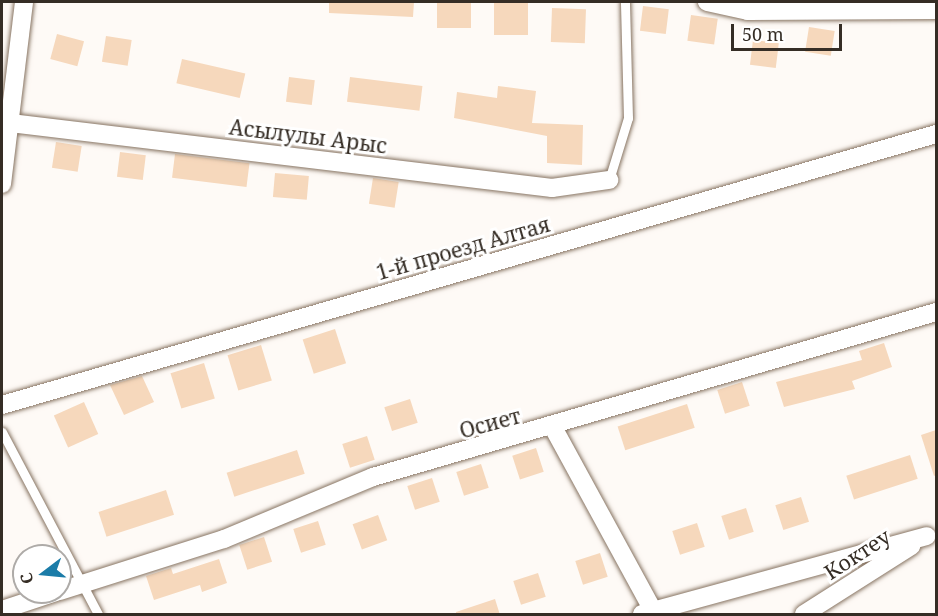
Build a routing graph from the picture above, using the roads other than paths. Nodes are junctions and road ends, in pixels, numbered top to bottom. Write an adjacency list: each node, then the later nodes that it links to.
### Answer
1 (24, 2): 7 (street)
2 (625, 2): 9 (lane)
3 (707, 2): 4 (street)
4 (748, 6): 5 (street)
5 (824, 6): 6 (street)
6 (936, 10)
7 (6, 123): 9 (street, Асылулы Арыс); 10 (street)
8 (936, 134): 12 (street, 1-й проезд Алтая)
9 (609, 180)
10 (2, 184)
11 (936, 312): 13 (street, Осиет)
12 (2, 405)
13 (554, 429): 16 (street, Осиет); 20 (street)
14 (2, 432): 16 (lane)
15 (932, 535): 20 (street); 22 (street, Коктеу)
16 (81, 584): 17 (street, Осиет); 21 (lane)
17 (72, 587)
18 (20, 604): 19 (street, Осиет)
19 (2, 610)
20 (650, 613)
21 (98, 615)
22 (804, 615)

